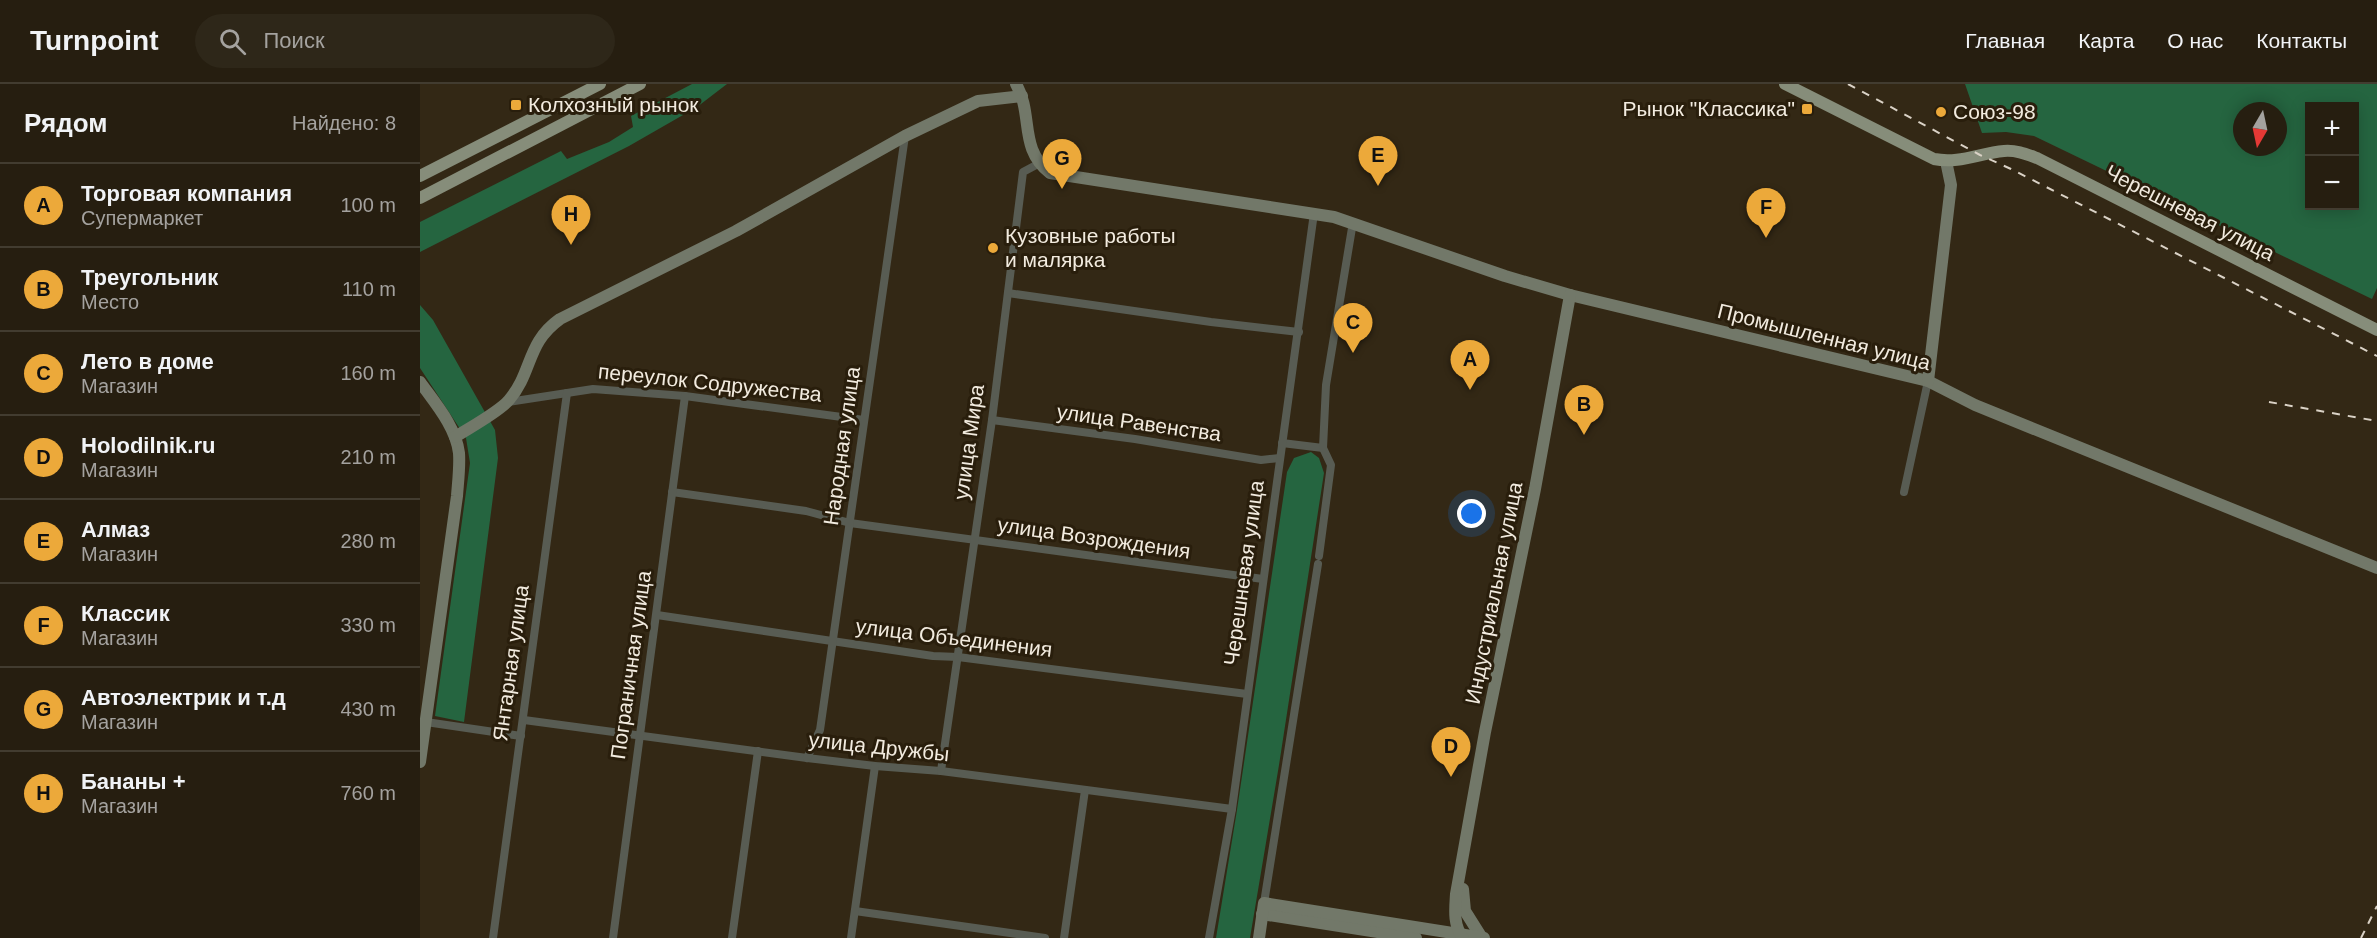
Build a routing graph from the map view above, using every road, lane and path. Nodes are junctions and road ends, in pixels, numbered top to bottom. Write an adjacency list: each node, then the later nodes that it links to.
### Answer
1 (600, 84): 9 (main road)
2 (640, 84): 10 (main road)
3 (1016, 84): 5 (street)
4 (1785, 84): 7 (main road)
5 (1022, 96): 6 (street); 8 (street)
6 (905, 136): 21 (street); 22 (street, Народная улица)
7 (1946, 161): 15 (main road, Черешневая улица); 17 (street)
8 (1038, 164): 11 (street, Промышленная улица); 13 (street, улица Мира)
9 (420, 176)
10 (420, 198)
11 (1314, 213): 12 (street, Промышленная улица); 16 (street, Черешневая улица)
12 (1353, 222): 14 (street, Промышленная улица); 26 (street)
13 (1008, 292): 16 (street); 23 (street, улица Мира)
14 (1570, 295): 17 (street, Промышленная улица); 49 (street, Индустриальная улица)
15 (2377, 330)
16 (1299, 332): 25 (street, Черешневая улица)
17 (1928, 381): 29 (street); 32 (street, Промышленная улица)
18 (420, 382): 24 (street)
19 (567, 393): 20 (street, переулок Содружества); 21 (street, переулок Содружества); 38 (street, Янтарная улица)
20 (686, 396): 22 (street, переулок Содружества); 28 (street, Пограничная улица)
21 (508, 402): 24 (street, переулок Содружества)
22 (864, 420): 30 (street, Народная улица)
23 (992, 420): 27 (street, улица Равенства); 31 (street, улица Мира)
24 (455, 437): 39 (street)
25 (1282, 443): 26 (street); 27 (street, Черешневая улица)
26 (1323, 448): 50 (street)
27 (1280, 458): 33 (street, Черешневая улица)
28 (672, 492): 30 (street, улица Возрождения); 34 (street, Пограничная улица)
29 (1904, 492)
30 (850, 523): 31 (street, улица Возрождения); 35 (street, Народная улица)
31 (975, 541): 33 (street, улица Возрождения); 36 (street, улица Мира)
32 (2377, 567)
33 (1263, 579): 37 (street, Черешневая улица)
34 (657, 615): 35 (street, улица Объединения); 41 (street, Пограничная улица)
35 (833, 641): 36 (street, улица Объединения); 43 (street, Народная улица)
36 (958, 657): 37 (street, улица Объединения); 46 (street, улица Мира)
37 (1247, 694): 48 (street, Черешневая улица)
38 (524, 720): 40 (street, Янтарная улица); 41 (street, улица Дружбы)
39 (426, 722): 40 (street); 44 (street)
40 (521, 736): 53 (street, Янтарная улица)
41 (640, 736): 42 (street, улица Дружбы); 54 (street, Пограничная улица)
42 (758, 751): 43 (street, улица Дружбы); 55 (street)
43 (807, 758): 45 (street, улица Дружбы)
44 (420, 762)
45 (875, 766): 46 (street, улица Дружбы); 51 (street)
46 (941, 771): 47 (street, улица Дружбы)
47 (1085, 790): 48 (street, улица Дружбы); 58 (street)
48 (1232, 809): 59 (street, Черешневая улица)
49 (1464, 846): 52 (street, Индустриальная улица); 62 (street)
50 (1263, 908): 52 (street); 60 (street); 61 (street)
51 (855, 911): 56 (street); 57 (street)
52 (1461, 936): 62 (street)
53 (493, 938)
54 (613, 938)
55 (732, 938)
56 (851, 938)
57 (1045, 938)
58 (1064, 938)
59 (1209, 938)
60 (1259, 938)
61 (1416, 938)
62 (1483, 938)

